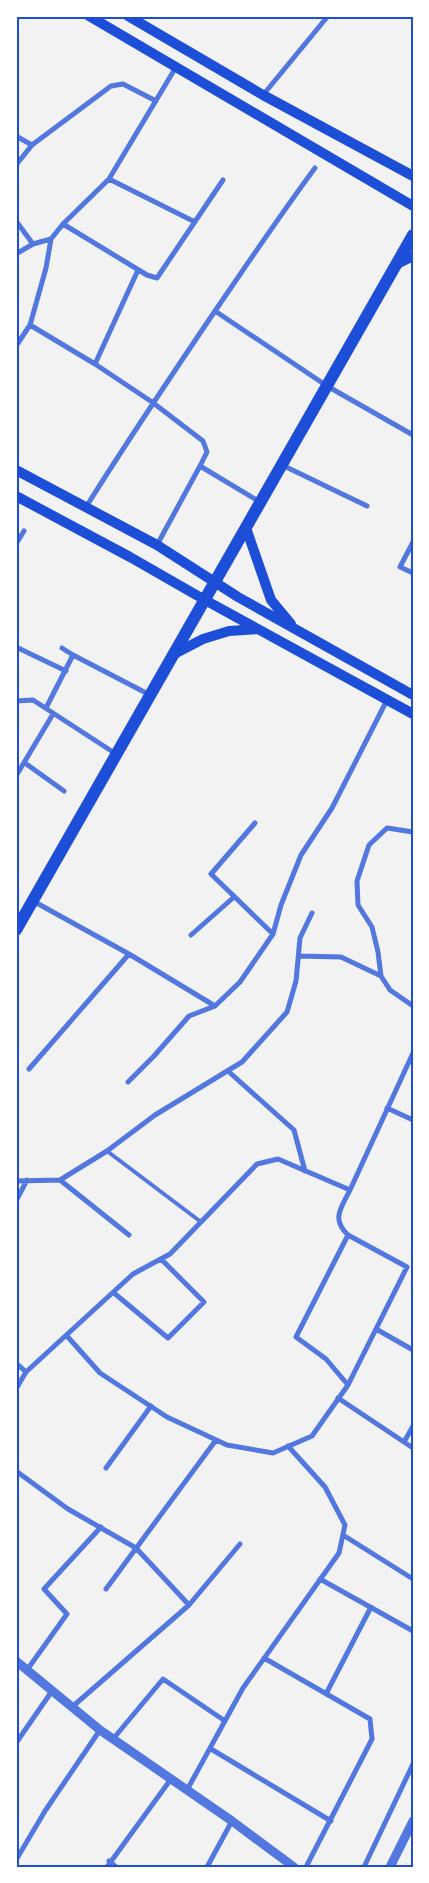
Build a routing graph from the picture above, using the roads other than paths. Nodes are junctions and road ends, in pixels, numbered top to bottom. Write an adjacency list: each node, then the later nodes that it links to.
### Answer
1 (89, 16): 4 (main road)
2 (128, 16): 5 (main road)
3 (328, 16): 5 (street)
4 (176, 66): 6 (street); 14 (main road)
5 (263, 95): 11 (main road)
6 (156, 101): 8 (street); 12 (street)
7 (16, 136): 8 (street)
8 (32, 145): 9 (street)
9 (16, 165)
10 (315, 168): 25 (street)
11 (413, 176)
12 (108, 179): 16 (street); 17 (street)
13 (223, 180): 16 (street)
14 (413, 206)
15 (16, 221): 20 (street)
16 (195, 222): 24 (street)
17 (63, 224): 19 (street); 24 (street)
18 (413, 236): 23 (main road)
19 (51, 239): 20 (street); 26 (street)
20 (33, 244): 21 (street)
21 (16, 254)
22 (413, 256): 23 (main road)
23 (397, 264): 29 (main road)
24 (138, 270): 28 (street)
25 (215, 310): 29 (street); 30 (street)
26 (30, 325): 27 (street); 28 (street)
27 (16, 346)
28 (95, 364): 30 (street)
29 (327, 386): 31 (street); 32 (main road)
30 (152, 402): 33 (street); 38 (street)
31 (413, 435)
32 (282, 465): 36 (main road); 37 (street)
33 (200, 466): 36 (street); 43 (street)
34 (16, 470): 38 (main road)
35 (16, 496): 46 (main road)
36 (260, 502): 39 (main road)
37 (367, 506)
38 (86, 507): 43 (main road)
39 (246, 528): 45 (main road); 47 (main road)
40 (24, 531): 42 (street)
41 (413, 542): 44 (street)
42 (16, 544)
43 (157, 545): 45 (main road)
44 (413, 573)
45 (215, 582): 46 (main road); 47 (main road)
46 (204, 600): 48 (main road); 51 (main road)
47 (295, 628): 55 (main road)
48 (260, 629): 51 (main road); 56 (main road)
49 (16, 647): 53 (street)
50 (62, 648): 52 (street)
51 (174, 654): 54 (main road)
52 (73, 655): 53 (street); 54 (street)
53 (66, 671): 58 (street)
54 (151, 695): 61 (main road)
55 (413, 695)
56 (387, 700): 60 (main road); 71 (street)
57 (16, 701): 58 (street)
58 (46, 708): 59 (street)
59 (53, 714): 61 (street); 62 (street)
60 (413, 714)
61 (117, 754): 68 (main road)
62 (25, 763): 63 (street); 64 (street)
63 (16, 776)
64 (64, 791)
65 (255, 823): 67 (street)
66 (413, 832): 75 (street)
67 (234, 897): 71 (street); 72 (street)
68 (33, 901): 70 (main road); 73 (street)
69 (312, 913): 74 (street)
70 (18, 924)
71 (273, 934): 76 (street)
72 (191, 935)
73 (129, 954): 76 (street); 79 (street)
74 (299, 956): 75 (street); 80 (street)
75 (381, 976): 77 (street)
76 (215, 1006): 81 (street)
77 (413, 1006)
78 (413, 1052): 82 (street)
79 (29, 1069)
80 (228, 1071): 84 (street); 85 (street)
81 (128, 1082)
82 (387, 1108): 83 (street); 89 (street)
83 (413, 1120)
84 (107, 1151): 87 (street); 91 (lane)
85 (305, 1171): 89 (street); 91 (street)
86 (27, 1180): 87 (street); 88 (street); 90 (street)
87 (60, 1180): 92 (street)
88 (16, 1181)
89 (350, 1190): 93 (street)
90 (16, 1201)
91 (201, 1222): 94 (street)
92 (129, 1235)
93 (348, 1235): 95 (street); 102 (street)
94 (161, 1259): 96 (street); 96 (street)
95 (410, 1266): 97 (street)
96 (114, 1293): 98 (street)
97 (376, 1329): 99 (street); 102 (street)
98 (68, 1336): 101 (street); 105 (street)
99 (413, 1350)
100 (16, 1363): 101 (street)
101 (26, 1372): 103 (street)
102 (348, 1385): 104 (street)
103 (16, 1389)
104 (338, 1398): 108 (street); 109 (street)
105 (151, 1406): 107 (street); 111 (street)
106 (413, 1426): 108 (street)
107 (216, 1440): 109 (street); 116 (street)
108 (404, 1442): 110 (street)
109 (288, 1446): 114 (street)
110 (413, 1448)
111 (106, 1468)
112 (16, 1471): 113 (street)
113 (100, 1527): 116 (street); 125 (street)
114 (342, 1535): 117 (street); 118 (street)
115 (240, 1544): 120 (street)
116 (136, 1548): 119 (street); 120 (street)
117 (320, 1579): 121 (street); 123 (street)
118 (413, 1579)
119 (106, 1589)
120 (189, 1605): 128 (street)
121 (371, 1607): 122 (street); 127 (street)
122 (413, 1631)
123 (264, 1658): 127 (street); 129 (street)
124 (16, 1661): 125 (street)
125 (27, 1670): 126 (street)
126 (52, 1691): 128 (street); 132 (street)
127 (326, 1694): 138 (street)
128 (72, 1707): 130 (street)
129 (226, 1721): 131 (street); 133 (street)
130 (100, 1730): 131 (street); 140 (street)
131 (112, 1739): 135 (street)
132 (16, 1743)
133 (210, 1750): 136 (street); 138 (street)
134 (413, 1764): 146 (street)
135 (171, 1779): 136 (street); 141 (street)
136 (187, 1790): 137 (street)
137 (232, 1821): 143 (street); 144 (street)
138 (331, 1821): 145 (street)
139 (413, 1821): 147 (street)
140 (16, 1860)
141 (108, 1864): 142 (street)
142 (116, 1867)
143 (207, 1867)
144 (294, 1867)
145 (306, 1867)
146 (364, 1867)
147 (390, 1867)

